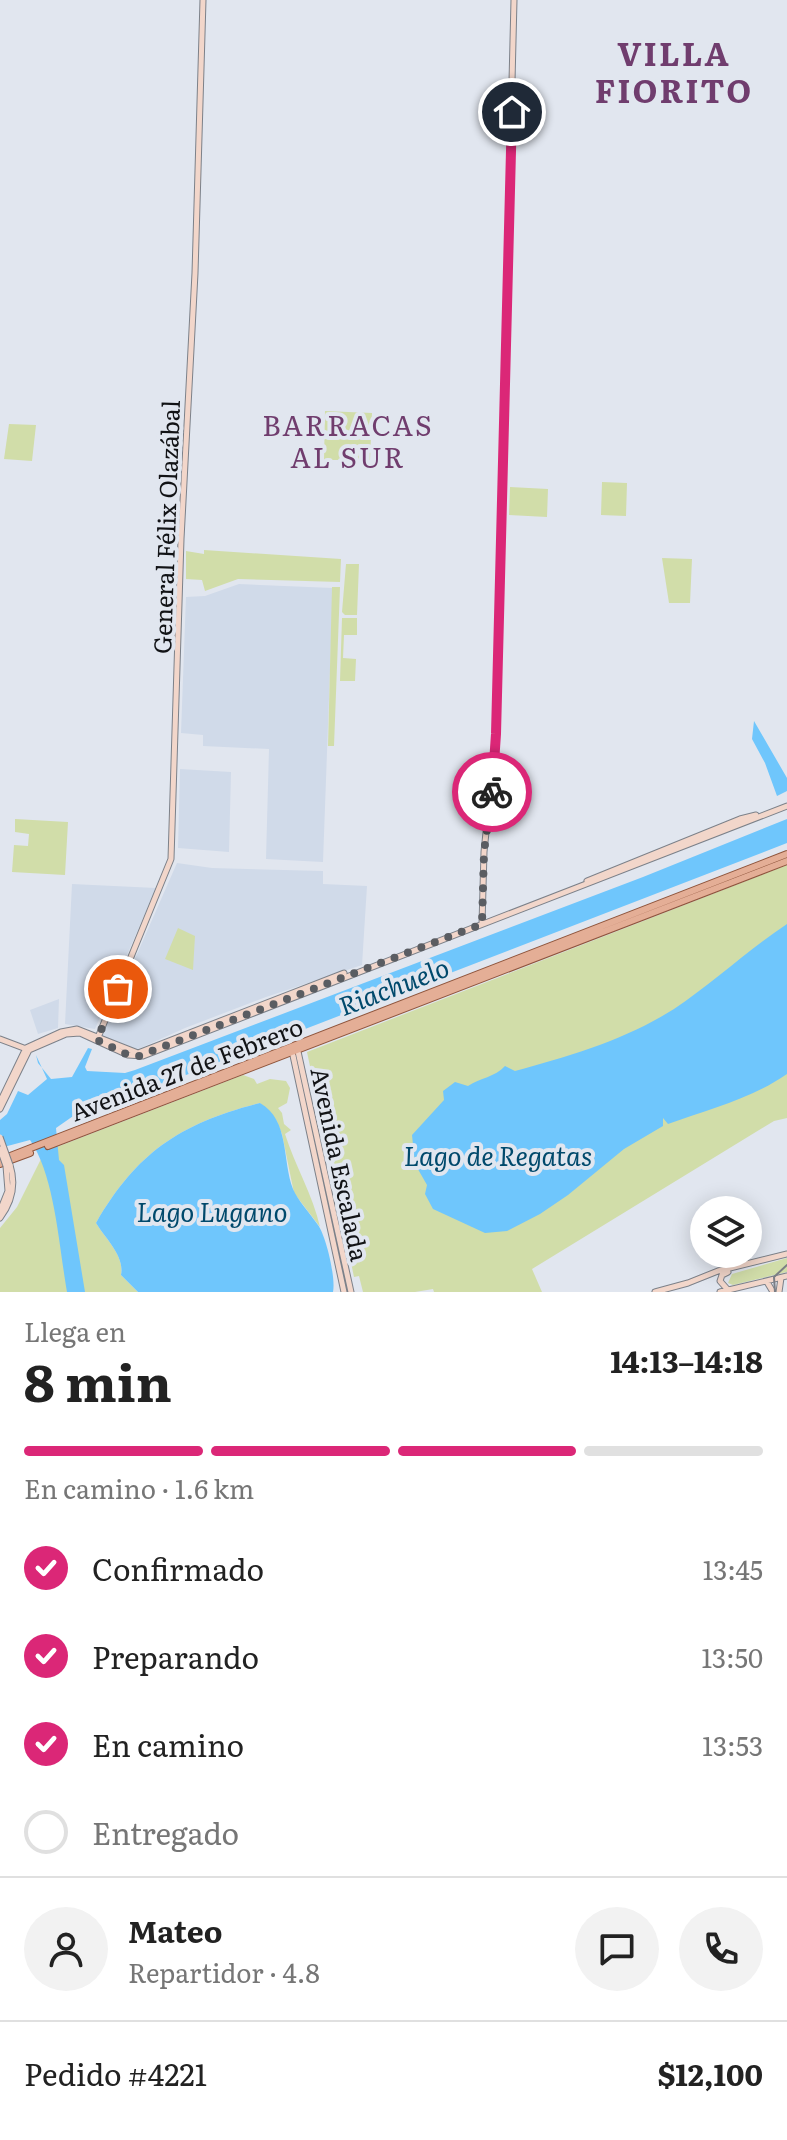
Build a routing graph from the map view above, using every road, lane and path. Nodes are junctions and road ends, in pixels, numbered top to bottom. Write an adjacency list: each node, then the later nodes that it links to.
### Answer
1 (203, 0): 7 (street, General Félix Olazábal)
2 (514, 0): 6 (street)
3 (787, 806): 6 (street)
4 (787, 854): 9 (main road, Avenida 27 de Febrero)
5 (787, 861): 9 (main road, Avenida 27 de Febrero)
6 (482, 924): 7 (street)
7 (97, 1039): 10 (street)
8 (2, 1040): 10 (street)
9 (294, 1048): 15 (main road, Avenida 27 de Febrero); 25 (street, Avenida Escalada); 26 (street, Avenida Escalada)
10 (28, 1049): 11 (street); 12 (street)
11 (0, 1102)
12 (0, 1109)
13 (0, 1137): 15 (street, bridge)
14 (0, 1149): 15 (street, bridge)
15 (4, 1164): 16 (street); 17 (street)
16 (0, 1211)
17 (0, 1218)
18 (787, 1254): 19 (street)
19 (762, 1260)
20 (733, 1268): 27 (street)
21 (736, 1268): 24 (street)
22 (784, 1277): 23 (street); 30 (street)
23 (767, 1282): 24 (street); 29 (street)
24 (728, 1291): 28 (street)
25 (344, 1292)
26 (351, 1292)
27 (655, 1292)
28 (720, 1292)
29 (773, 1292)
30 (779, 1292)

